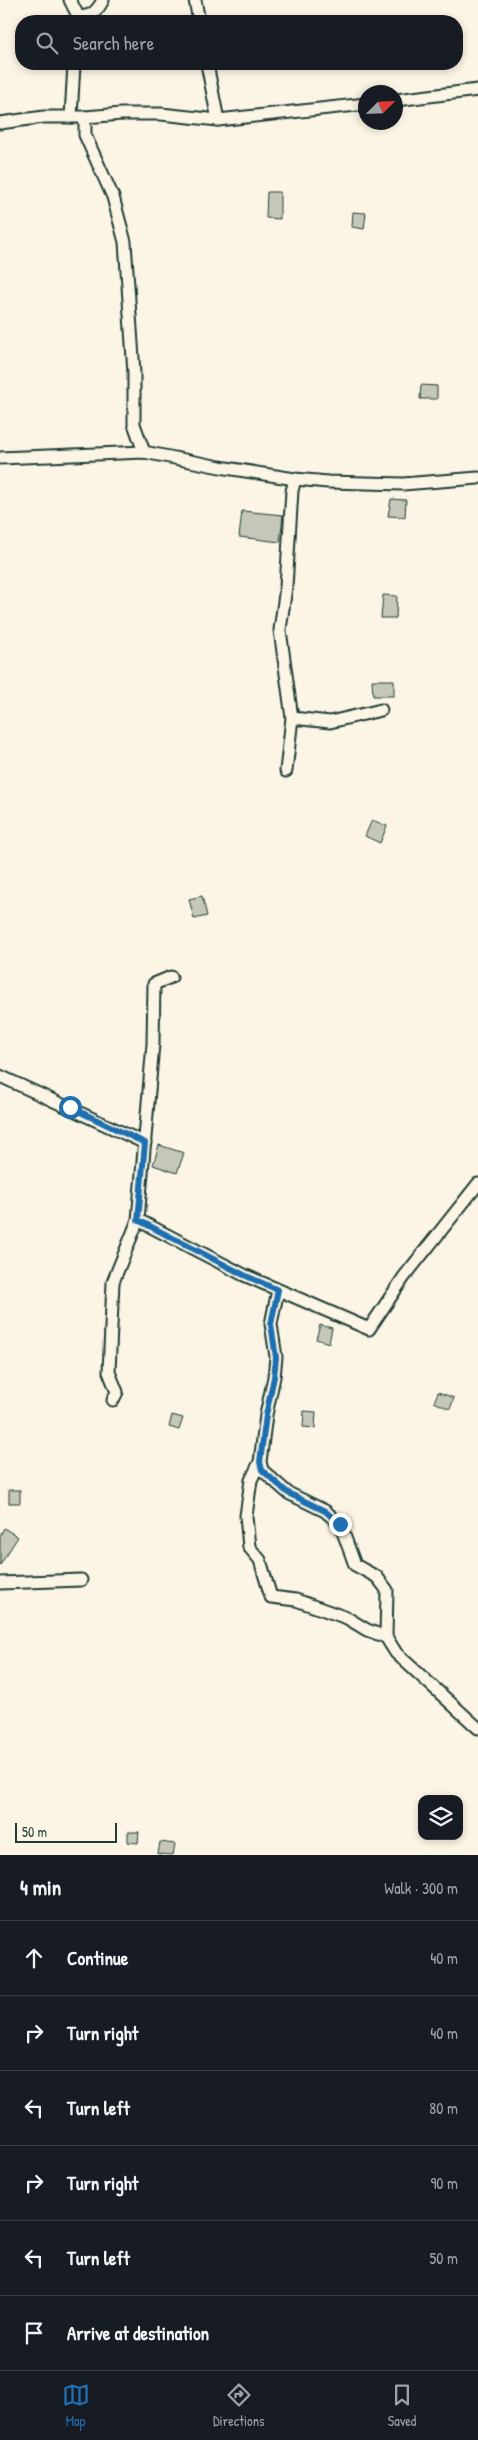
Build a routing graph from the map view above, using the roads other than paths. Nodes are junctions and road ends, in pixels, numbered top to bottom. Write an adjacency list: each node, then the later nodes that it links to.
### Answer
1 (70, 0): 4 (street)
2 (103, 0): 5 (street)
3 (195, 0): 6 (street)
4 (76, 15)
5 (90, 15)
6 (198, 15)
7 (74, 70): 12 (street)
8 (208, 70): 14 (street)
9 (478, 90): 10 (street)
10 (403, 99)
11 (358, 105): 14 (street)
12 (71, 117): 13 (street); 15 (street)
13 (85, 118): 14 (street); 16 (street)
14 (218, 120)
15 (0, 123)
16 (144, 452): 17 (street); 19 (street)
17 (0, 458)
18 (478, 478): 19 (street)
19 (295, 479): 21 (street)
20 (380, 710): 21 (street)
21 (292, 718): 22 (street)
22 (286, 771)
23 (170, 977): 25 (street)
24 (0, 1076): 25 (street)
25 (145, 1143): 27 (street)
26 (478, 1184): 28 (street)
27 (138, 1220): 28 (street); 29 (street)
28 (278, 1290): 30 (street)
29 (113, 1400)
30 (260, 1462): 33 (street); 33 (street)
31 (81, 1580): 32 (street)
32 (0, 1583)
33 (386, 1637): 34 (street)
34 (478, 1728)

